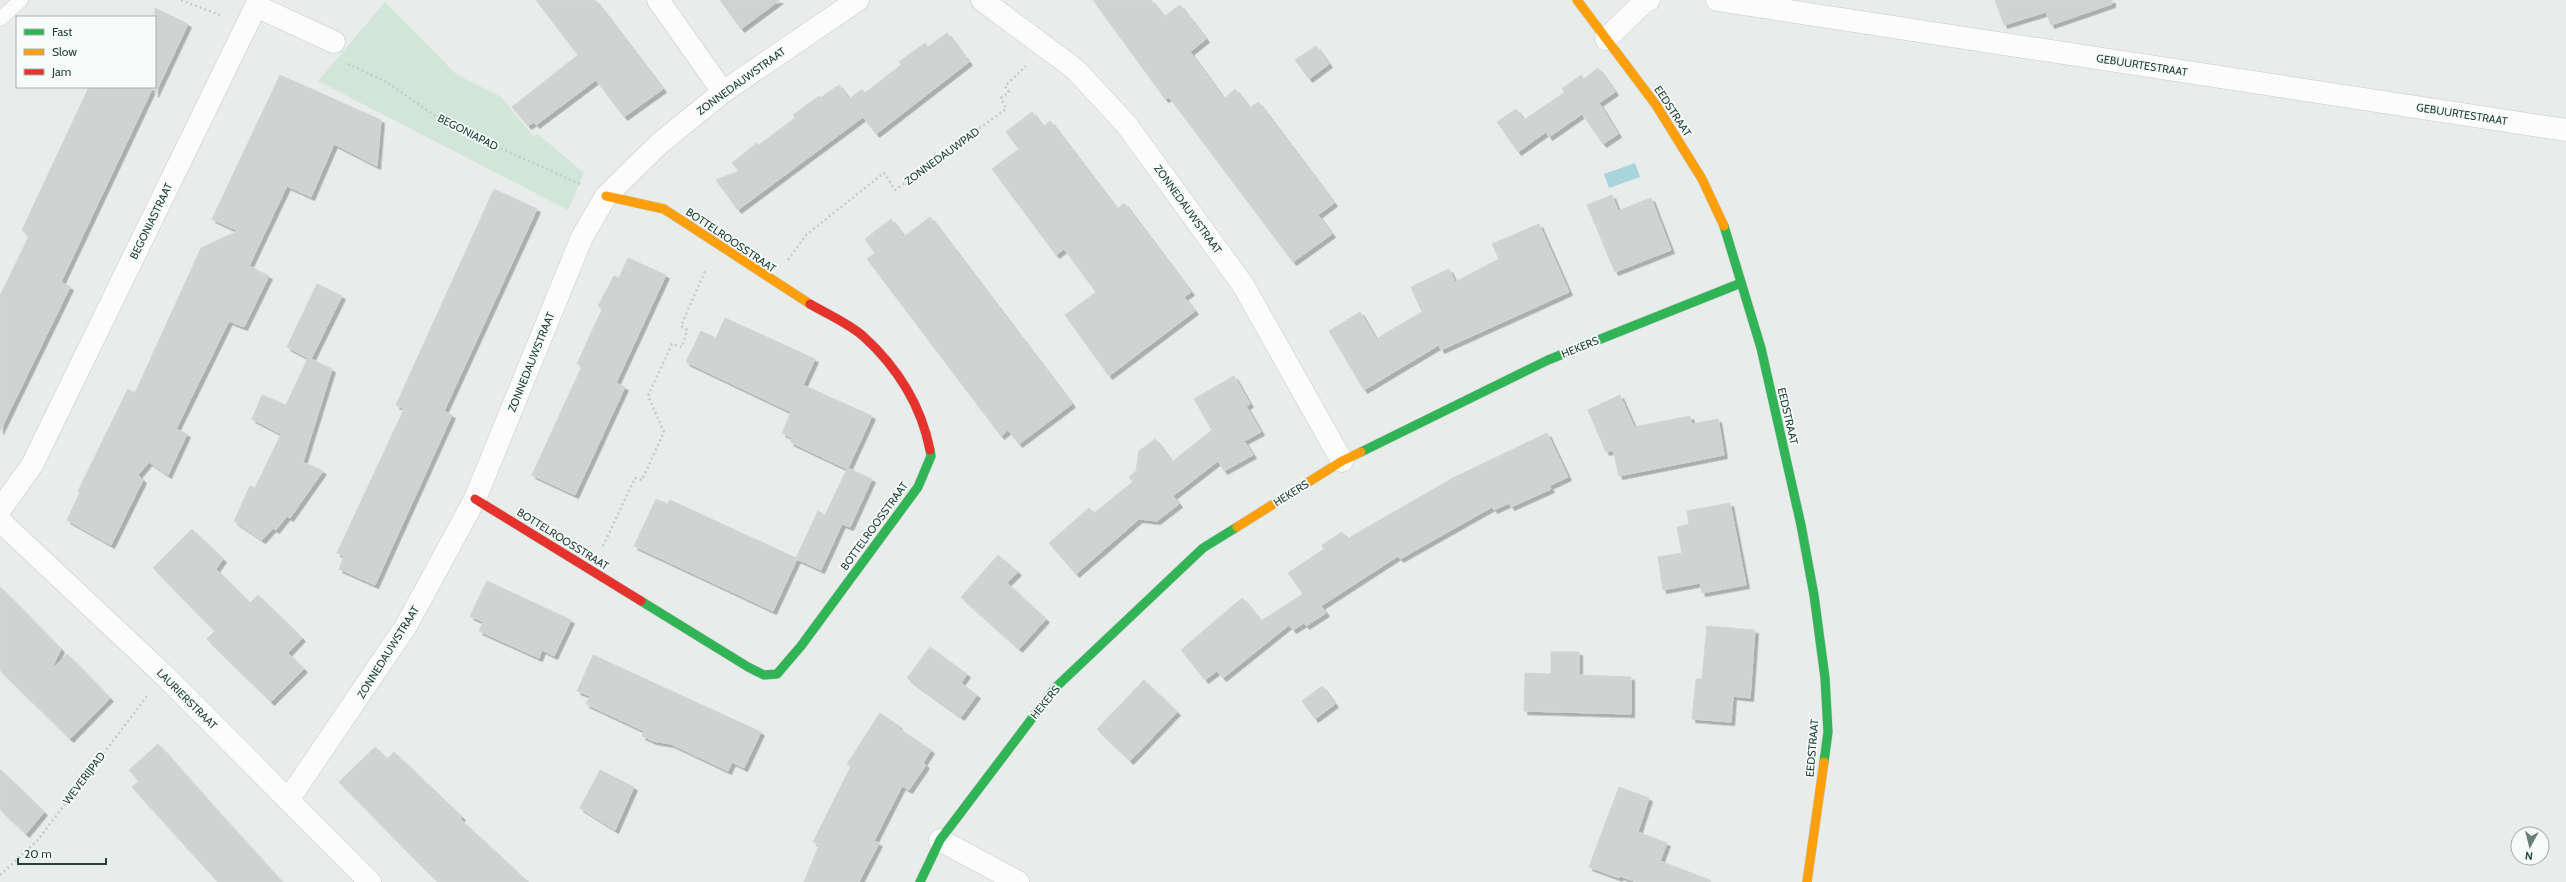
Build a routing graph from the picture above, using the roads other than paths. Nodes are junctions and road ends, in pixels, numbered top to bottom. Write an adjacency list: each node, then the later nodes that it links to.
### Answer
1 (21, 0): 8 (lane)
2 (658, 0): 11 (street)
3 (858, 0): 11 (street, ZONNEDAUWSTRAAT)
4 (982, 0): 15 (street, ZONNEDAUWSTRAAT)
5 (1577, 0): 9 (street, EEDSTRAAT)
6 (1648, 0): 9 (street)
7 (1717, 0): 12 (street, GEBUURTESTRAAT)
8 (0, 18)
9 (1606, 39): 14 (street, EEDSTRAAT)
10 (334, 42): 17 (street, BEGONIASTRAAT)
11 (723, 92): 13 (street, ZONNEDAUWSTRAAT)
12 (2566, 130)
13 (606, 196): 16 (street, ZONNEDAUWSTRAAT); 16 (street, BOTTELROOSSTRAAT)
14 (1741, 282): 15 (street, HEKERS); 24 (street, EEDSTRAAT)
15 (1342, 461): 20 (street, HEKERS)
16 (475, 499): 19 (street, ZONNEDAUWSTRAAT)
17 (0, 510)
18 (0, 521): 19 (street, LAURIERSTRAAT)
19 (288, 800): 21 (street, LAURIERSTRAAT)
20 (940, 840): 22 (street, HEKERS); 23 (street)
21 (370, 882)
22 (920, 882)
23 (1018, 882)
24 (1807, 882)

